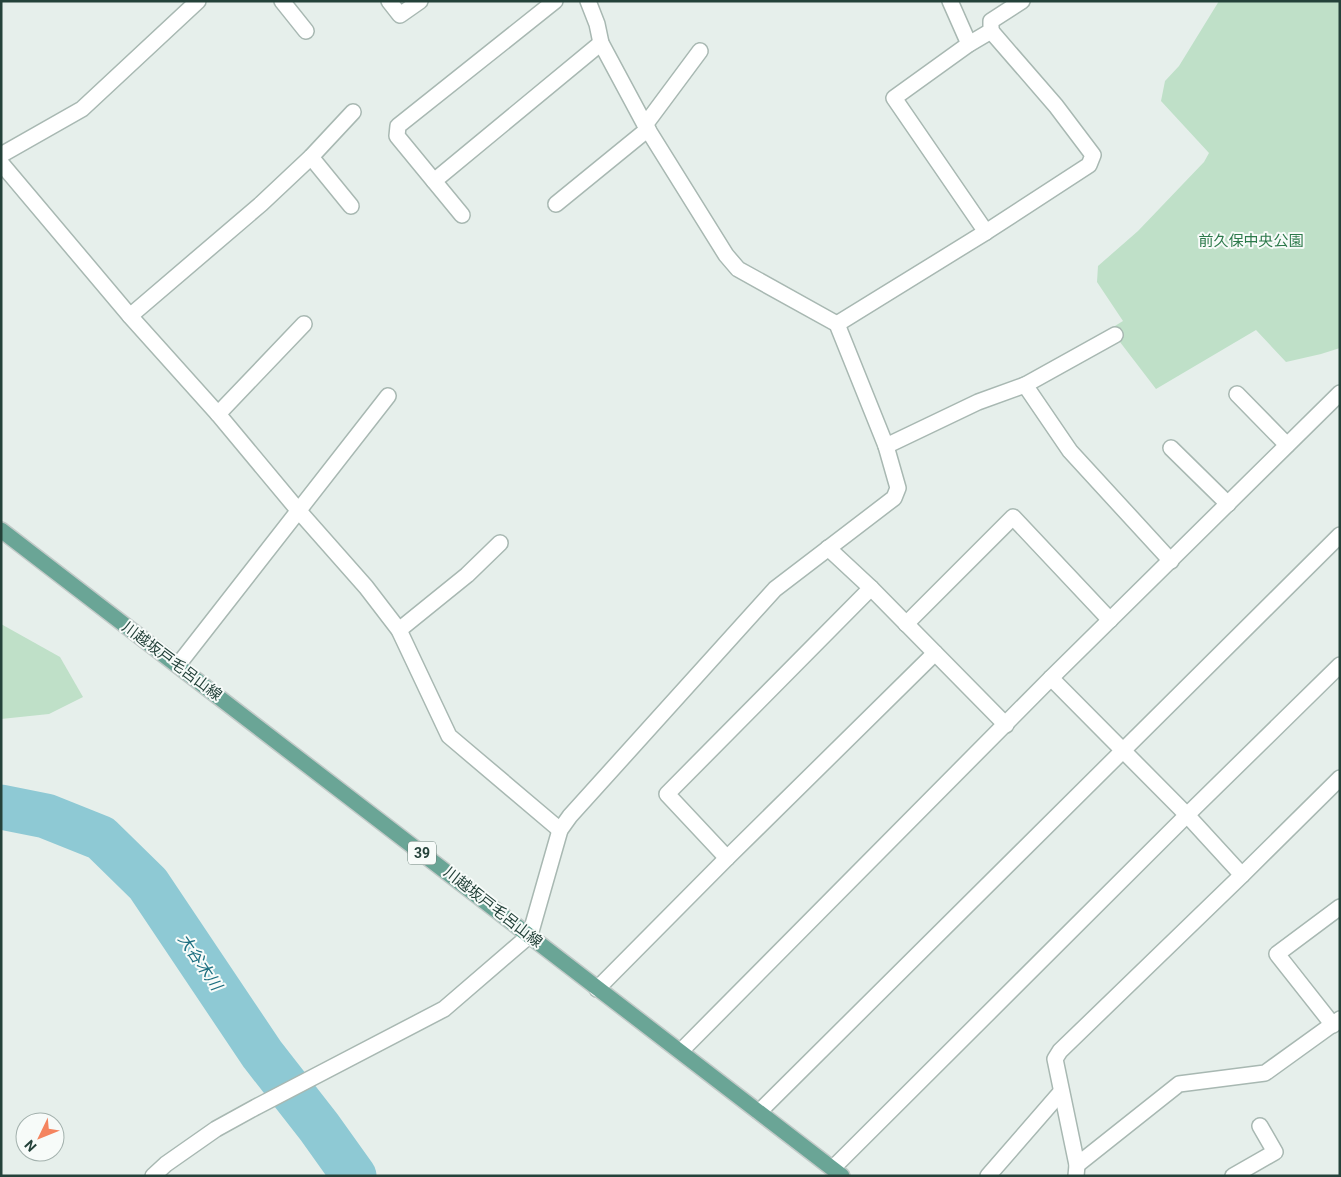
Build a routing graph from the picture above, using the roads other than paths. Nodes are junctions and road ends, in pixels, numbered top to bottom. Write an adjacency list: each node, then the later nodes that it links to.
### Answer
1 (198, 1): 16 (street)
2 (282, 1): 9 (street)
3 (389, 1): 4 (street)
4 (420, 1)
5 (555, 1): 19 (street)
6 (588, 1): 11 (street)
7 (950, 1): 12 (street)
8 (1022, 1): 10 (street)
9 (306, 31)
10 (991, 31): 12 (street); 23 (street)
11 (601, 43): 15 (street); 19 (street)
12 (969, 44): 23 (street)
13 (700, 51): 15 (street)
14 (353, 112): 17 (street)
15 (646, 127): 20 (street); 26 (street)
16 (1, 155)
17 (311, 157): 21 (street); 24 (street)
18 (1, 163): 24 (street)
19 (434, 181): 22 (street)
20 (556, 204)
21 (351, 206)
22 (462, 215)
23 (986, 232): 26 (street)
24 (130, 316): 32 (street)
25 (304, 324): 32 (street)
26 (837, 324): 34 (street)
27 (1115, 335): 28 (street)
28 (1025, 385): 34 (street); 42 (street)
29 (1340, 393): 33 (street)
30 (1237, 394): 33 (street)
31 (388, 396): 37 (street)
32 (218, 414): 37 (street)
33 (1287, 445): 36 (street)
34 (886, 446): 41 (street)
35 (1171, 448): 36 (street)
36 (1228, 504): 42 (street)
37 (298, 510): 46 (street); 48 (street)
38 (1, 530): 48 (main road, 川越坂戸毛呂山線 / 39)
39 (1340, 535): 52 (street)
40 (500, 542): 46 (street)
41 (828, 548): 43 (street); 55 (street)
42 (1171, 561): 44 (street)
43 (871, 588): 45 (street); 56 (street)
44 (1110, 620): 45 (street); 50 (street)
45 (906, 624): 47 (street)
46 (399, 630): 55 (street)
47 (935, 653): 51 (street); 56 (street)
48 (178, 665): 59 (main road, 川越坂戸毛呂山線 / 39)
49 (1340, 665): 54 (street)
50 (1052, 678): 51 (street); 52 (street)
51 (1006, 725): 62 (street)
52 (1122, 751): 54 (street); 64 (street)
53 (1340, 778): 57 (street)
54 (1187, 815): 57 (street); 67 (street)
55 (560, 830): 59 (street)
56 (728, 858): 60 (street)
57 (1242, 875): 63 (street)
58 (1340, 907): 61 (street)
59 (530, 936): 60 (main road, 川越坂戸毛呂山線 / 39); 68 (street)
60 (598, 989): 62 (main road, 川越坂戸毛呂山線 / 39)
61 (1336, 1022): 66 (street)
62 (681, 1051): 64 (main road, 川越坂戸毛呂山線 / 39)
63 (1061, 1092): 66 (street); 69 (street)
64 (759, 1112): 67 (main road, 川越坂戸毛呂山線 / 39)
65 (1260, 1126): 70 (street)
66 (1076, 1170)
67 (838, 1172)
68 (153, 1176)
69 (988, 1176)
70 (1233, 1176)

